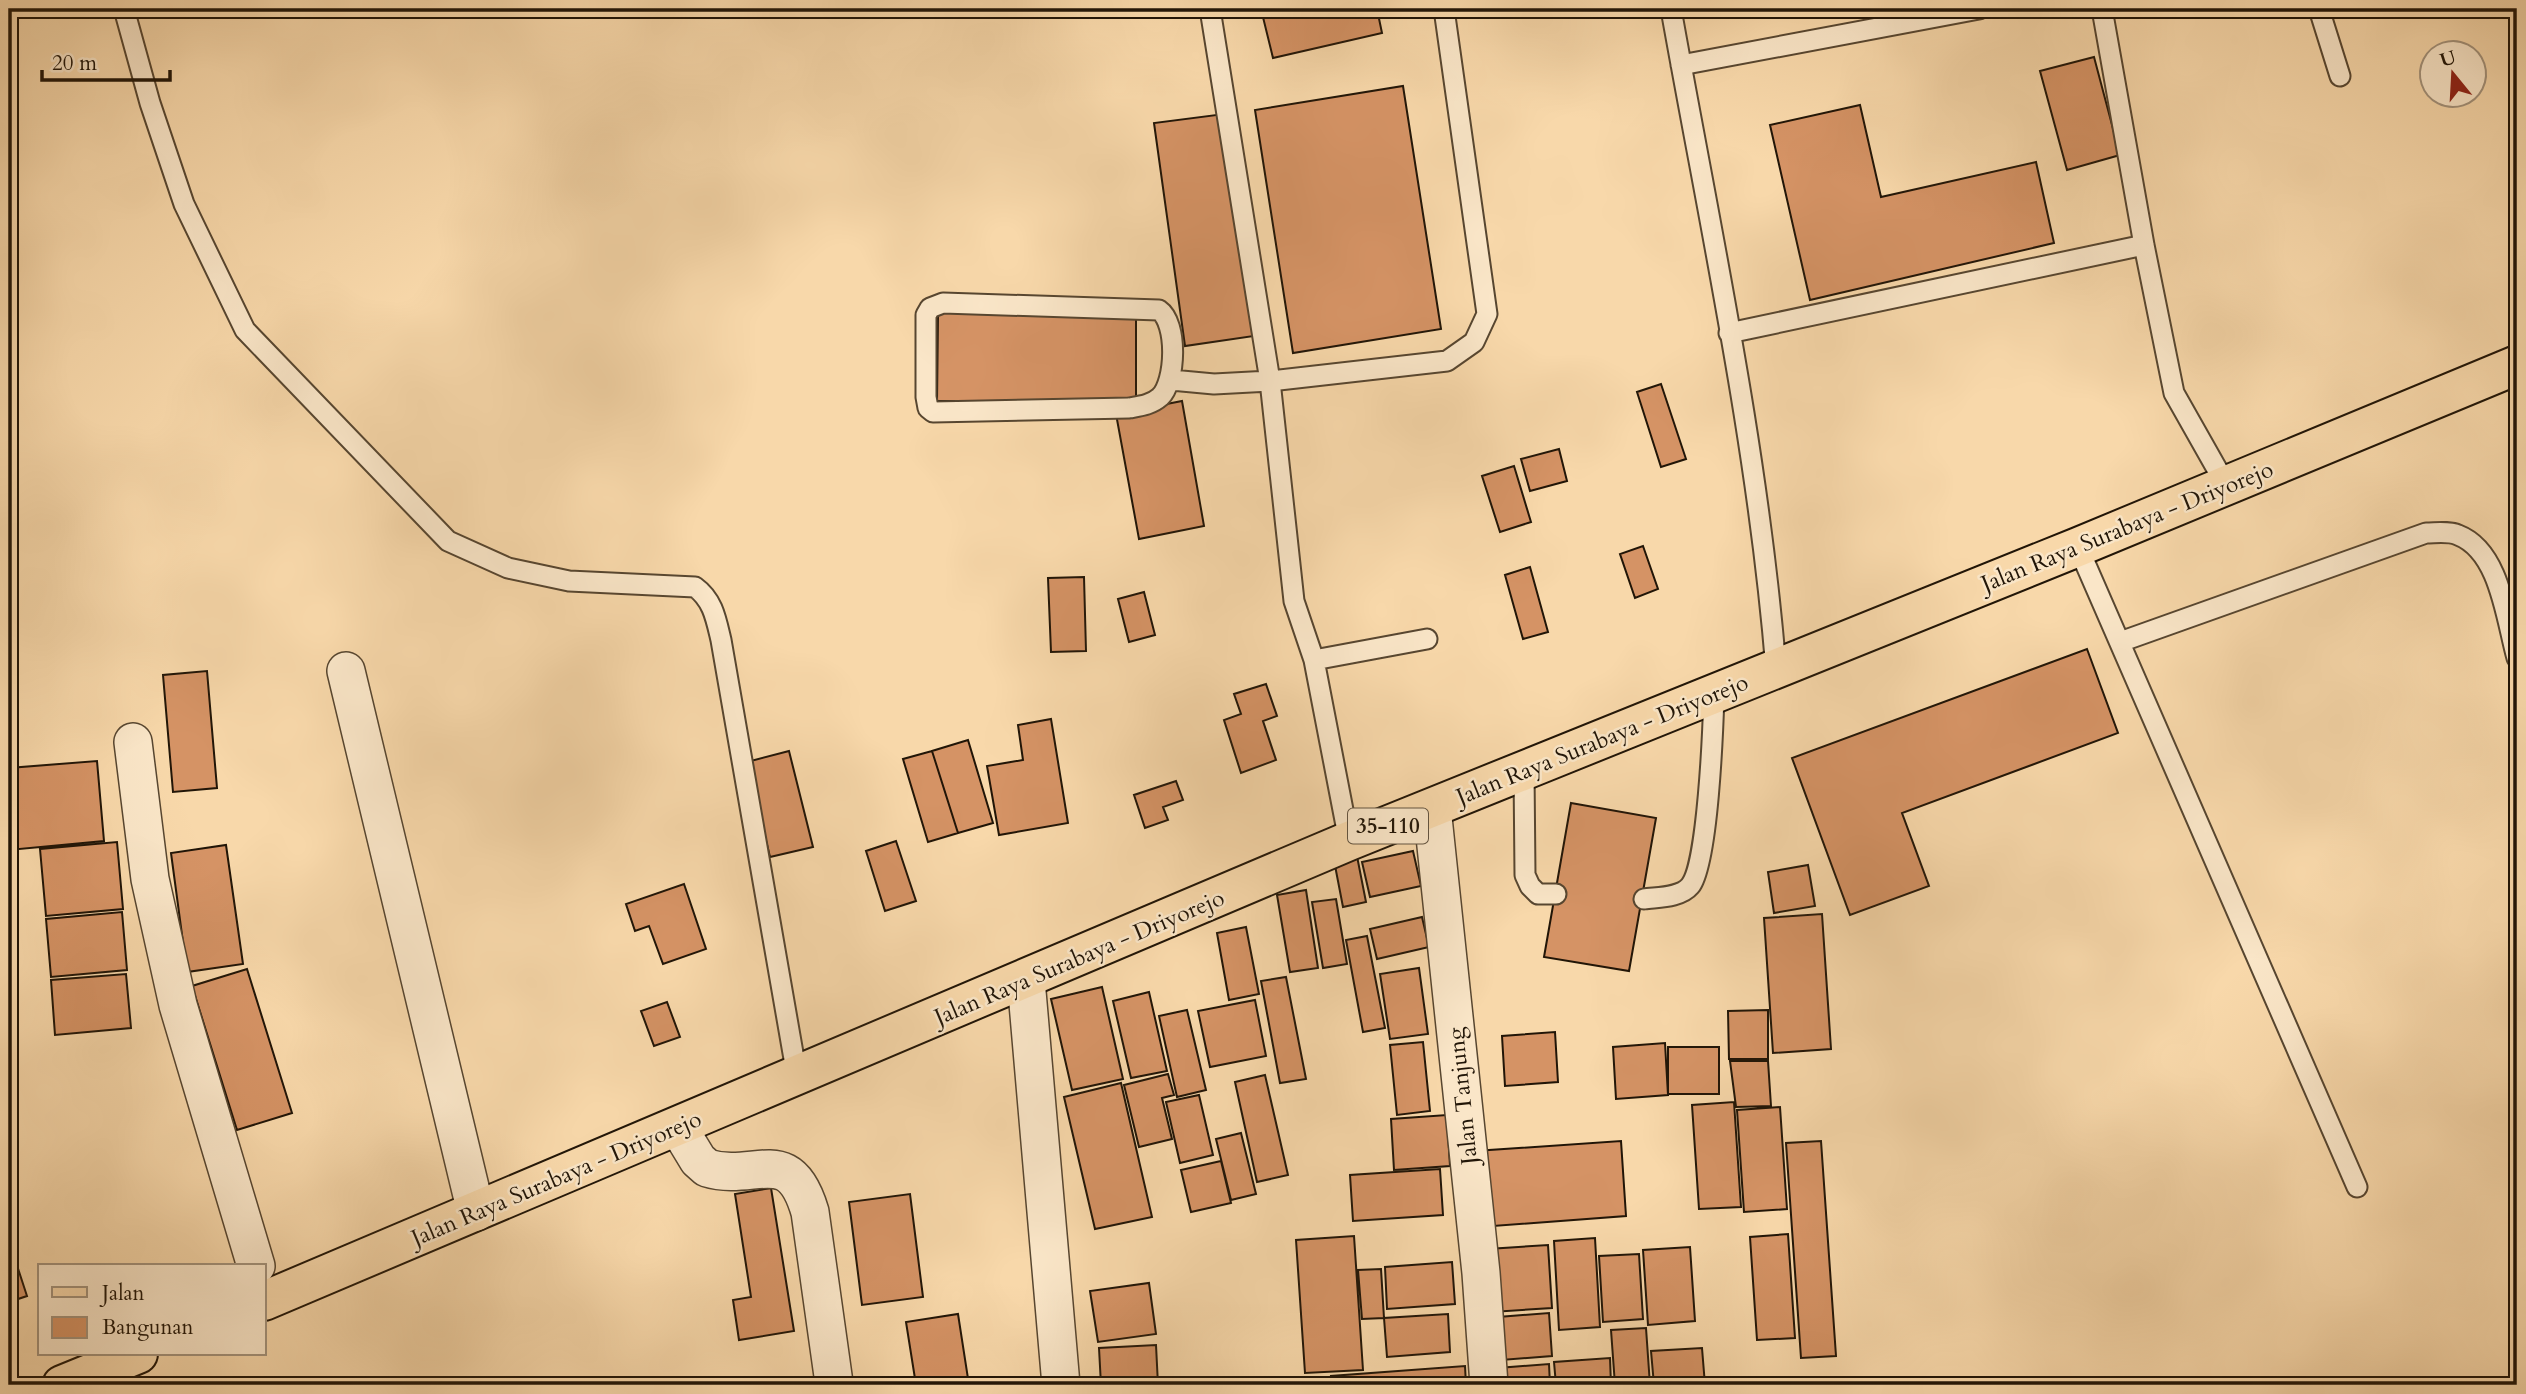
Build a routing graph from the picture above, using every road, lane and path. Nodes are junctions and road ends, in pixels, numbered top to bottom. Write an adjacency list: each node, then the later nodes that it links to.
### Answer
1 (124, 9): 31 (lane)
2 (1210, 9): 14 (lane)
3 (1444, 9): 14 (lane)
4 (1671, 9): 8 (lane)
5 (1979, 9): 8 (lane)
6 (2102, 9): 10 (lane)
7 (2319, 9): 9 (lane)
8 (1681, 65): 11 (lane)
9 (2340, 76)
10 (2144, 245): 11 (lane); 15 (lane)
11 (1729, 333): 21 (lane)
12 (2517, 365): 15 (main road, Jalan Raya Surabaya - Driyorejo / 35-110)
13 (1171, 380): 13 (lane); 14 (lane)
14 (1270, 381): 20 (lane)
15 (2226, 485): 16 (main road, Jalan Raya Surabaya - Driyorejo / 35-110)
16 (2078, 547): 18 (lane); 21 (main road, Jalan Raya Surabaya - Driyorejo / 35-110)
17 (1427, 639): 20 (lane)
18 (2120, 642): 19 (lane); 33 (lane)
19 (2517, 658)
20 (1314, 660): 27 (lane)
21 (1776, 669): 23 (main road, Jalan Raya Surabaya - Driyorejo / 35-110)
22 (346, 671): 34 (street)
23 (1714, 694): 25 (main road, Jalan Raya Surabaya - Driyorejo / 35-110); 29 (lane)
24 (133, 742): 35 (street)
25 (1524, 771): 26 (main road, Jalan Raya Surabaya - Driyorejo / 35-110); 28 (lane)
26 (1432, 808): 27 (main road, Jalan Raya Surabaya - Driyorejo / 35-110); 41 (street, Jalan Tanjung)
27 (1349, 841): 30 (main road, Jalan Raya Surabaya - Driyorejo / 35-110)
28 (1556, 894)
29 (1644, 899)
30 (1026, 980): 31 (main road, Jalan Raya Surabaya - Driyorejo / 35-110); 40 (street)
31 (797, 1076): 32 (main road, Jalan Raya Surabaya - Driyorejo / 35-110)
32 (678, 1127): 34 (main road, Jalan Raya Surabaya - Driyorejo / 35-110); 38 (street)
33 (2357, 1187)
34 (476, 1212): 36 (main road, Jalan Raya Surabaya - Driyorejo / 35-110)
35 (255, 1264)
36 (266, 1289)
37 (133, 1356): 39 (main road)
38 (834, 1383)
39 (62, 1385)
40 (1061, 1385)
41 (1489, 1385)

